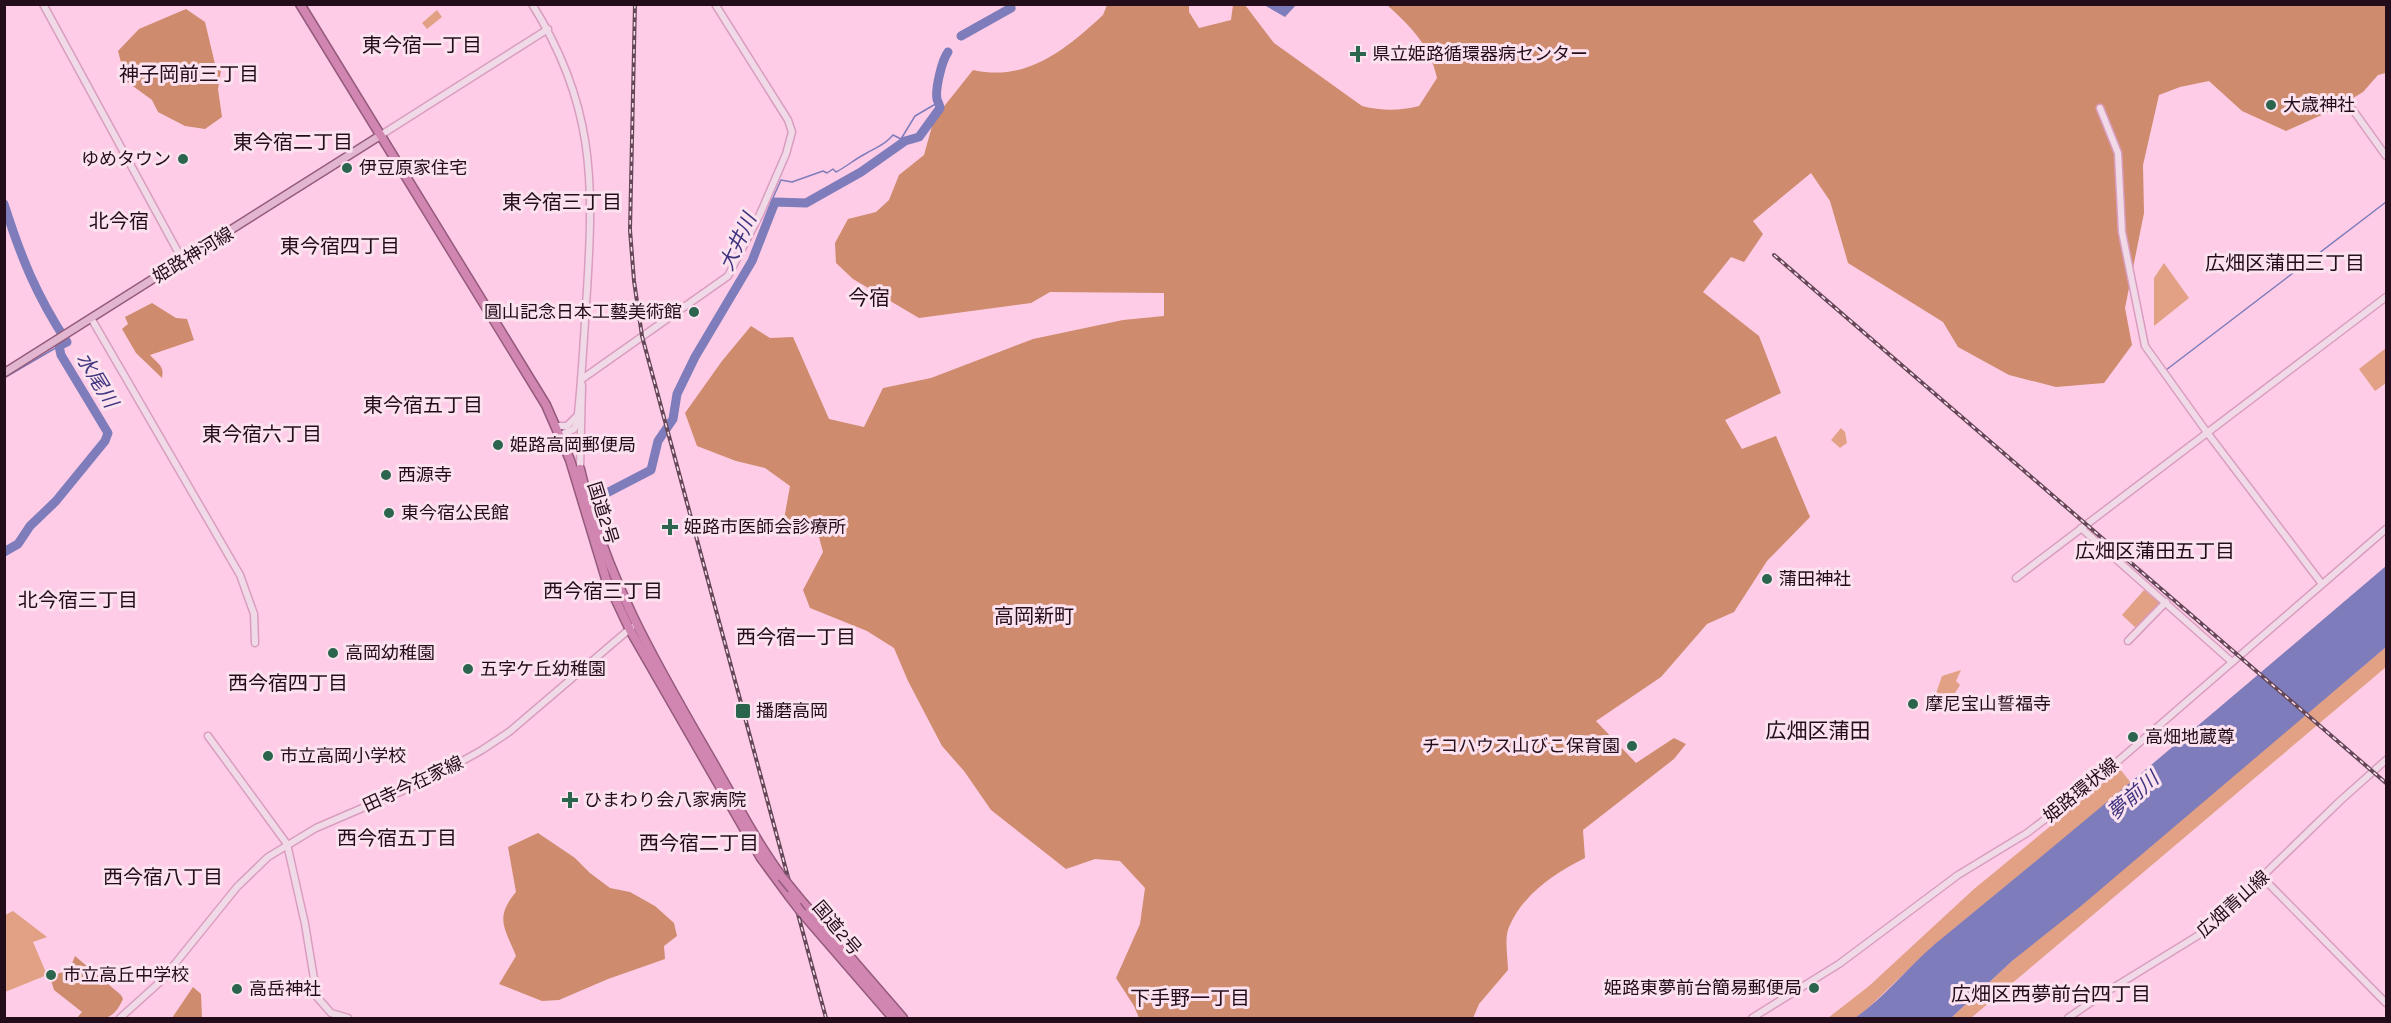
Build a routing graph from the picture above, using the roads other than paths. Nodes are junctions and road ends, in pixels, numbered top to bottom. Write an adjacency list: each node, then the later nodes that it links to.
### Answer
1 (43, 4): 10 (street)
2 (300, 4): 8 (highway, 国道2号)
3 (532, 4): 5 (street)
4 (715, 4): 14 (street)
5 (548, 29): 8 (street); 14 (street)
6 (2100, 108): 17 (street)
7 (2353, 110): 9 (street)
8 (381, 135): 10 (main road, 姫路神河線); 16 (highway, 国道2号)
9 (2386, 156)
10 (183, 261): 12 (main road, 姫路神河線)
11 (2386, 297): 17 (street)
12 (91, 318): 13 (main road, 姫路神河線); 27 (street)
13 (4, 373)
14 (582, 379): 15 (street); 19 (street)
15 (578, 411): 16 (street); 18 (street)
16 (557, 426): 18 (highway, 国道2号)
17 (2206, 432): 20 (street); 23 (street)
18 (561, 435): 25 (highway, 国道2号)
19 (580, 469): 25 (highway, 国道2号)
20 (2081, 528): 22 (street); 24 (street)
21 (2386, 529): 23 (street, 姫路環状線)
22 (2016, 578)
23 (2322, 584): 28 (street, 姫路環状線)
24 (2166, 602): 26 (street); 28 (street)
25 (632, 627): 33 (street, 田寺今在家線); 38 (highway, 国道2号, bridge); 39 (highway, 国道2号, bridge)
26 (2128, 641)
27 (255, 643)
28 (2232, 662): 40 (street, 姫路環状線)
29 (208, 736): 33 (street)
30 (2386, 760): 31 (street, 広畑青山線)
31 (2380, 766): 32 (street); 34 (street, 広畑青山線)
32 (2386, 770)
33 (287, 844): 36 (street, 田寺今在家線); 37 (street)
34 (2263, 878): 35 (street); 41 (street, 広畑青山線)
35 (2386, 1003)
36 (120, 1018)
37 (348, 1018)
38 (893, 1018)
39 (903, 1018)
40 (1752, 1018)
41 (2068, 1018)

